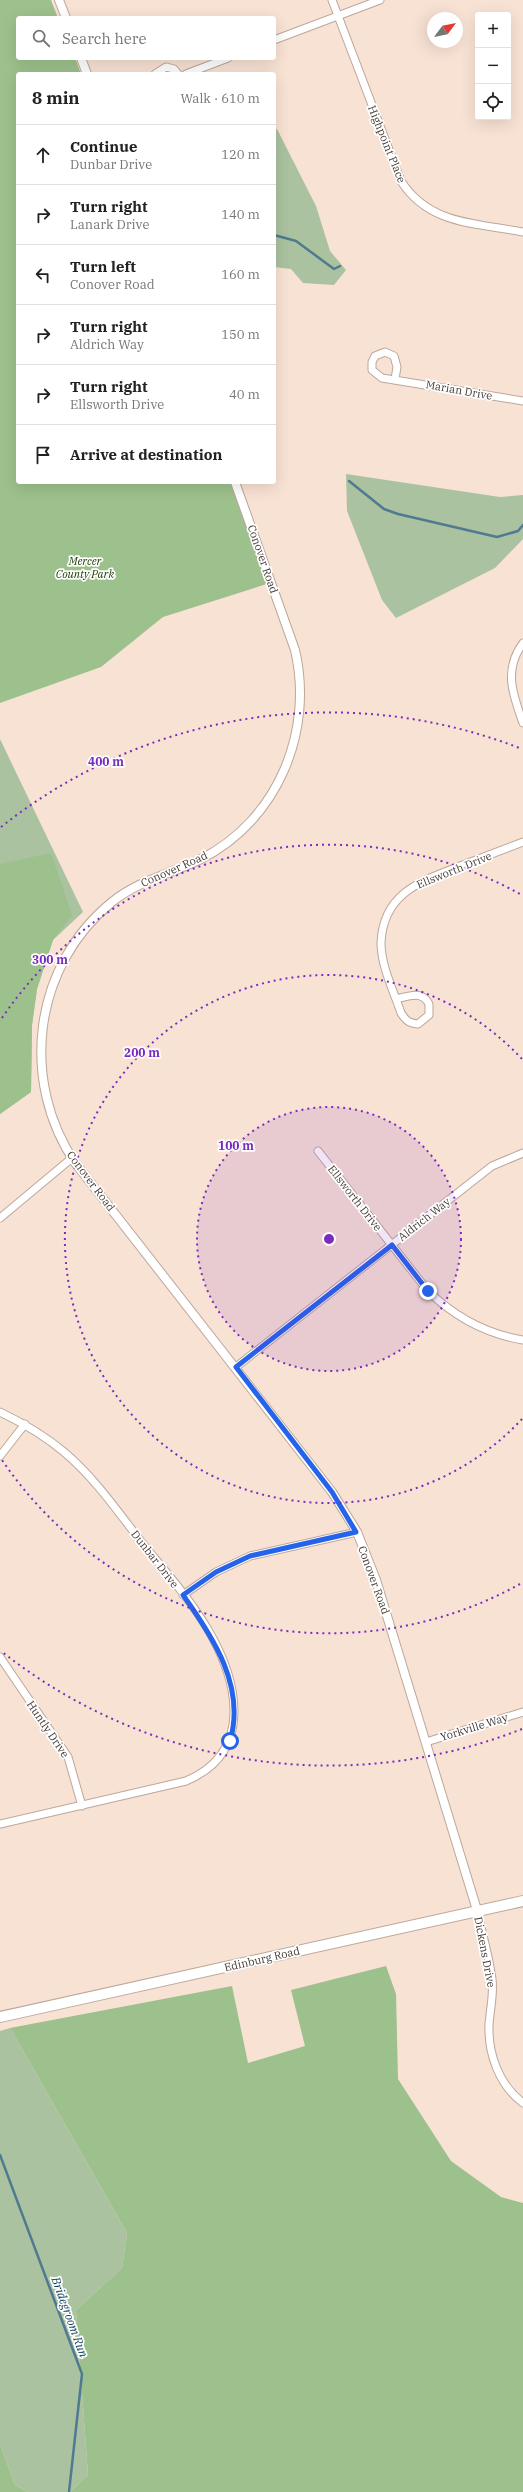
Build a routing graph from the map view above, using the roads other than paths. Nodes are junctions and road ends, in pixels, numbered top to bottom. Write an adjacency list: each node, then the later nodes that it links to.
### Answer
1 (59, 0): 4 (street)
2 (332, 0): 5 (street, Highpoint Place)
3 (380, 0): 5 (street)
4 (65, 16)
5 (338, 16): 6 (street); 13 (street, Highpoint Place)
6 (276, 39)
7 (82, 60): 9 (street)
8 (223, 60): 12 (street)
9 (86, 72)
10 (158, 72): 11 (street)
11 (176, 72)
12 (191, 72)
13 (523, 232)
14 (395, 379): 15 (street, Marian Drive)
15 (523, 401)
16 (236, 484): 23 (street, Conover Road)
17 (523, 643): 18 (street)
18 (523, 723)
19 (523, 842): 20 (street, Ellsworth Drive)
20 (396, 999): 20 (street, Ellsworth Drive)
21 (318, 1151): 25 (street, Ellsworth Drive)
22 (523, 1153): 25 (street, Aldrich Way)
23 (72, 1158): 24 (street); 27 (street, Conover Road)
24 (0, 1218)
25 (392, 1245): 26 (street, Ellsworth Drive); 27 (street, Aldrich Way)
26 (523, 1340)
27 (236, 1367): 31 (street, Conover Road)
28 (0, 1412): 29 (street, Dunbar Drive)
29 (25, 1424): 30 (street); 32 (street, Dunbar Drive)
30 (0, 1456)
31 (356, 1532): 32 (street); 35 (street, Conover Road)
32 (183, 1595): 36 (street, Dunbar Drive)
33 (0, 1657): 36 (street, Huntly Drive)
34 (523, 1712): 35 (street, Yorkville Way)
35 (426, 1742): 39 (street, Conover Road)
36 (82, 1806): 37 (street, Dunbar Drive)
37 (0, 1824)
38 (523, 1901): 39 (main road, Edinburg Road)
39 (477, 1910): 40 (main road, Edinburg Road); 41 (street, Dickens Drive)
40 (0, 2016)
41 (523, 2104)

